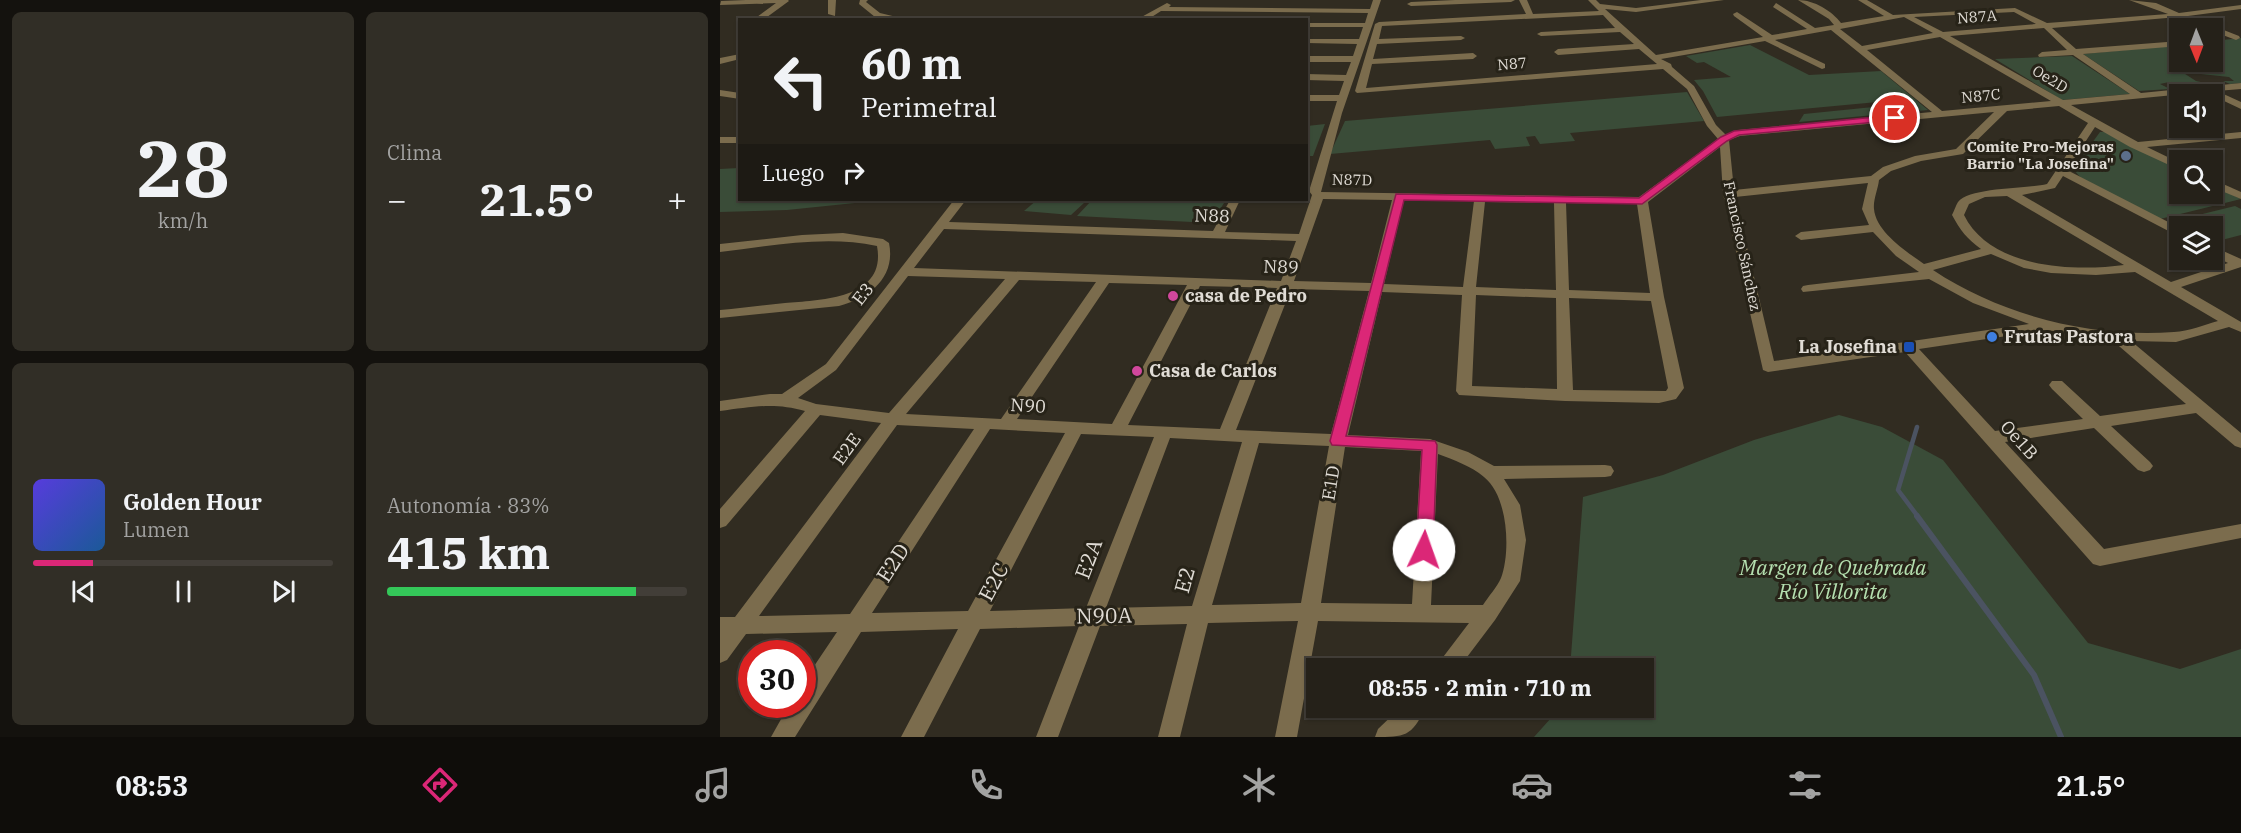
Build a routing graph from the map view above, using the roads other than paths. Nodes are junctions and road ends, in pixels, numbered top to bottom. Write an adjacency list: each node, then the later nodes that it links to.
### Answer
1 (832, 0): 21 (street)
2 (864, 0): 27 (street)
3 (1167, 0): 28 (street)
4 (1175, 0): 19 (street)
5 (1511, 0): 14 (street)
6 (1523, 0): 25 (street)
7 (1720, 0): 17 (street)
8 (1802, 0): 35 (street)
9 (1862, 0): 30 (street)
10 (1969, 0): 20 (street)
11 (2133, 0): 24 (street)
12 (786, 1): 13 (street); 26 (street)
13 (723, 2)
14 (1411, 2): 31 (street)
15 (1776, 5): 37 (street)
16 (1374, 6): 19 (street); 33 (street)
17 (1597, 6): 25 (street); 36 (street)
18 (2241, 7): 24 (street, N87A)
19 (1159, 9): 29 (street)
20 (1985, 12): 23 (street); 34 (street)
21 (832, 14)
22 (1737, 14): 42 (street)
23 (1905, 15): 30 (street); 39 (street, Oe2D)
24 (2180, 15): 34 (street, N87A); 41 (street)
25 (1532, 17): 31 (street)
26 (760, 18)
27 (894, 18)
28 (1136, 18)
29 (1143, 18)
30 (1893, 18): 35 (street)
31 (1406, 23): 45 (street)
32 (1308, 25): 33 (street)
33 (1368, 25): 45 (street)
34 (2046, 26): 39 (street, N87A); 50 (street)
35 (1837, 28): 37 (street); 48 (street)
36 (1622, 30): 38 (street); 47 (street)
37 (1816, 32): 42 (street)
38 (1541, 34)
39 (1943, 34): 48 (street, N87A); 72 (street, Oe2D)
40 (1461, 38): 45 (street)
41 (2238, 38): 43 (street)
42 (1770, 39): 54 (street); 60 (street)
43 (2223, 39)
44 (1308, 41): 45 (street)
45 (1368, 42): 56 (street); 58 (street)
46 (2169, 44): 50 (street)
47 (1642, 46): 49 (street); 54 (street)
48 (1860, 49): 75 (street)
49 (1558, 52)
50 (2074, 52): 52 (street); 68 (street)
51 (1473, 56): 58 (street)
52 (2042, 56)
53 (738, 57): 57 (street)
54 (1656, 57): 59 (street)
55 (1308, 59): 56 (street)
56 (1356, 59): 62 (street)
57 (720, 62)
58 (1369, 62): 59 (street, N87)
59 (1668, 66): 78 (street)
60 (1822, 66)
61 (1308, 77): 62 (street)
62 (1348, 78): 70 (street)
63 (2241, 86): 64 (street, N87C)
64 (2223, 88)
65 (720, 93): 67 (street)
66 (2169, 93): 68 (street, N87C)
67 (738, 96)
68 (2140, 96): 72 (street, N87C)
69 (1308, 98): 70 (street)
70 (1342, 98): 87 (street)
71 (2223, 98): 73 (street)
72 (2061, 103): 74 (street, N87C); 76 (street, Oe2D)
73 (2241, 106)
74 (2003, 109): 75 (street, N87C); 84 (street)
75 (1940, 114): 78 (street, N87C)
76 (2093, 123): 81 (street, Oe2D); 83 (street)
77 (2241, 135): 81 (street)
78 (1724, 139): 89 (street, Francisco Sánchez); 95 (street)
79 (720, 140): 80 (street)
80 (738, 140)
81 (2134, 146): 82 (street, Oe2D)
82 (2169, 162)
83 (2060, 170): 86 (street); 97 (street)
84 (1874, 179): 89 (street); 98 (street)
85 (2223, 186): 88 (street)
86 (2007, 191): 103 (street); 106 (street)
87 (1313, 192): 90 (street, N87D); 101 (street)
88 (2238, 192)
89 (1729, 194): 123 (street, Francisco Sánchez)
90 (1400, 196): 91 (street, N87D); 114 (street, E1D)
91 (1480, 197): 92 (street, N87D); 116 (street)
92 (1560, 200): 95 (street, N87D); 117 (street)
93 (959, 201): 96 (street, E3)
94 (1235, 201): 99 (street)
95 (1642, 201): 118 (street)
96 (940, 225): 99 (street, N88); 107 (street, E3)
97 (2169, 227)
98 (1876, 228): 100 (street); 108 (street)
99 (1218, 235): 101 (street, N88)
100 (1801, 236)
101 (1304, 238): 112 (street)
102 (720, 248): 119 (street)
103 (1994, 250): 106 (street); 108 (street)
104 (2223, 256): 105 (street)
105 (2240, 264): 113 (street)
106 (2140, 267): 113 (street)
107 (904, 272): 109 (street, N89); 126 (street, E3)
108 (1927, 272): 115 (street); 121 (street)
109 (1015, 276): 110 (street, N89); 130 (street, E2E)
110 (1106, 278): 111 (street, N89); 133 (street)
111 (1195, 282): 112 (street, N89); 135 (street)
112 (1285, 285): 114 (street, N89); 137 (street)
113 (2171, 286): 120 (street)
114 (1375, 288): 116 (street, N89); 140 (street, E1D)
115 (1808, 289)
116 (1469, 291): 117 (street, N89); 125 (street)
117 (1561, 294): 118 (street, N89); 125 (street)
118 (1657, 297): 125 (street)
119 (720, 314)
120 (2236, 325): 122 (street)
121 (2047, 326): 122 (street); 123 (street)
122 (2116, 336): 127 (street)
123 (1909, 347): 139 (street, Oe1B)
124 (2057, 385): 131 (street)
125 (1565, 396)
126 (785, 399): 128 (street, N90); 129 (street, N90)
127 (2199, 407): 131 (street); 141 (street)
128 (724, 409)
129 (816, 409): 130 (street, N90); 146 (street)
130 (893, 419): 132 (street, N90); 155 (street, E2E)
131 (2096, 422): 139 (street); 143 (street)
132 (985, 424): 133 (street, N90); 154 (street, E2D)
133 (1005, 424): 134 (street, N90)
134 (1076, 428): 135 (street, N90); 153 (street, E2C)
135 (1117, 430): 136 (street, N90)
136 (1164, 432): 137 (street, N90); 152 (street, E2A)
137 (1226, 435): 138 (street, N90)
138 (1251, 436): 140 (street, N90); 149 (street, E2)
139 (1991, 438): 147 (street, Oe1B)
140 (1338, 441): 142 (street, N90); 148 (street, E1D)
141 (2241, 442)
142 (1430, 445): 145 (street, N90); 150 (street)
143 (2144, 466)
144 (1605, 471): 145 (street)
145 (1492, 473): 151 (street)
146 (720, 521)
147 (2241, 531)
148 (1310, 612): 149 (street, N90A); 150 (street, N90A); 165 (street, E1D)
149 (1200, 614): 152 (street, N90A); 164 (street, E2)
150 (1421, 614): 151 (street, N90A)
151 (1488, 614): 157 (street)
152 (1094, 615): 153 (street, N90A); 163 (street, E2A)
153 (974, 618): 154 (street, N90A); 162 (street, E2C)
154 (854, 622): 155 (street, N90A); 158 (street, E2D)
155 (730, 626): 156 (street, E2E)
156 (720, 653)
157 (1453, 658)
158 (816, 682)
159 (794, 718): 161 (street, E2D)
160 (1406, 718): 166 (street)
161 (782, 737)
162 (912, 737)
163 (1047, 737)
164 (1168, 737)
165 (1286, 737)
166 (1386, 737)

